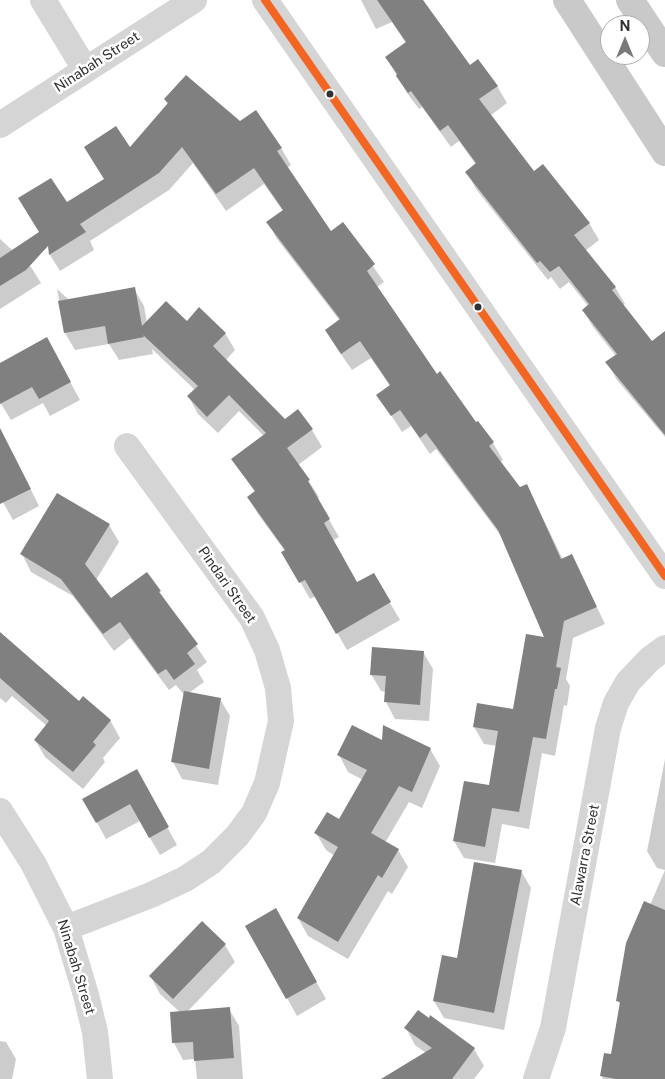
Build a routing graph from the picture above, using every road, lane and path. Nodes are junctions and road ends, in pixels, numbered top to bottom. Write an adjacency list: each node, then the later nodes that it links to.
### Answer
1 (43, 0): 7 (street)
2 (194, 0): 7 (street, Ninabah Street)
3 (266, 0): 11 (street)
4 (567, 0): 9 (main road)
5 (630, 0): 6 (main road)
6 (665, 53)
7 (85, 69): 8 (street, Ninabah Street)
8 (0, 125)
9 (665, 152)
10 (127, 446): 14 (street, Pindari Street)
11 (665, 576)
12 (665, 648): 16 (street, Alawarra Street)
13 (0, 811): 14 (street, Ninabah Street)
14 (66, 928): 15 (street, Ninabah Street)
15 (100, 1079)
16 (536, 1079)

